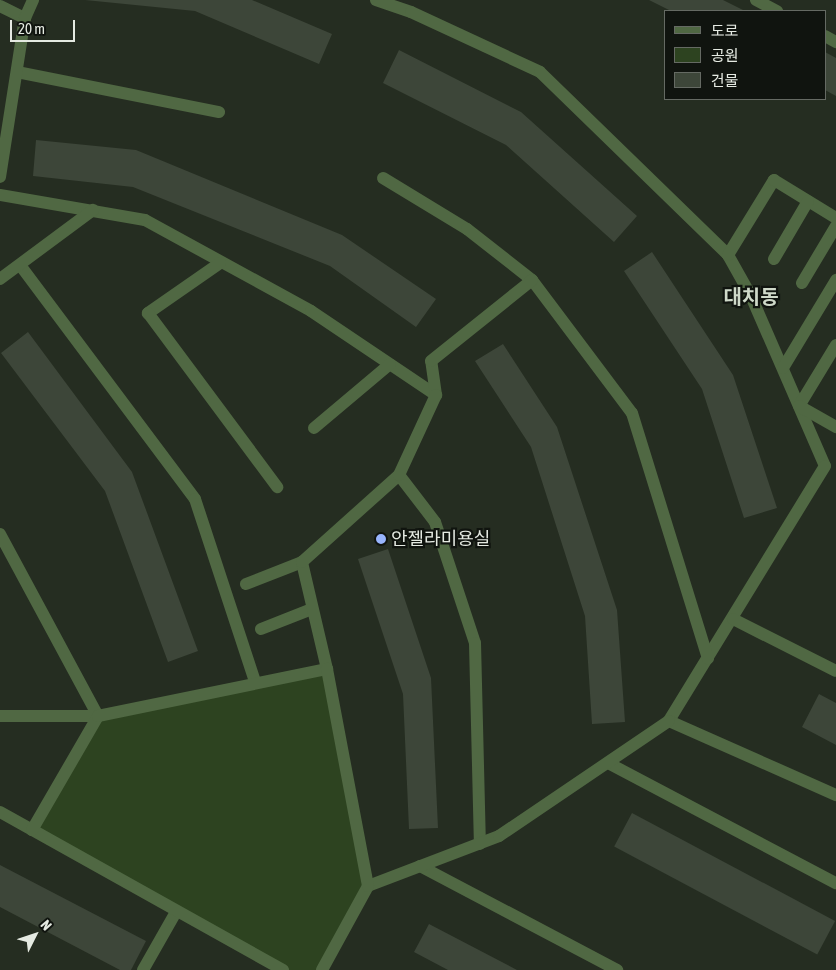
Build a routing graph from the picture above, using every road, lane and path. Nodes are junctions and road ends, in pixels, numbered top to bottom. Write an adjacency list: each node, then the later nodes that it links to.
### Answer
1 (34, 0): 6 (street)
2 (376, 0): 16 (street)
3 (756, 0): 5 (street)
4 (0, 6): 6 (street)
5 (775, 10)
6 (25, 18): 7 (street)
7 (17, 72): 8 (street); 9 (street)
8 (219, 112)
9 (1, 172)
10 (383, 178): 21 (street)
11 (0, 195): 13 (street)
12 (808, 201): 14 (street); 16 (street); 17 (street)
13 (92, 210): 18 (street); 19 (street)
14 (836, 218)
15 (836, 226): 23 (street)
16 (728, 255): 26 (street)
17 (774, 259)
18 (220, 262): 25 (street); 34 (street)
19 (20, 265): 20 (street); 44 (street)
20 (0, 279)
21 (532, 280): 27 (street); 41 (street)
22 (836, 280): 26 (street)
23 (802, 283)
24 (836, 345): 28 (street)
25 (390, 364): 27 (street); 30 (street)
26 (782, 368): 28 (street)
27 (436, 395): 33 (street)
28 (799, 406): 29 (street); 32 (street)
29 (836, 427)
30 (314, 428)
31 (836, 457): 32 (street)
32 (825, 466): 39 (street)
33 (400, 475): 36 (street); 52 (street)
34 (277, 487)
35 (0, 534): 46 (street)
36 (302, 562): 37 (street); 38 (street)
37 (246, 584)
38 (312, 609): 40 (street); 42 (street)
39 (734, 619): 41 (street); 43 (street)
40 (261, 629)
41 (708, 658): 47 (street)
42 (327, 669): 44 (street); 55 (street)
43 (836, 671)
44 (255, 682): 46 (street)
45 (0, 716): 46 (street)
46 (98, 716): 51 (street)
47 (669, 721): 48 (street); 49 (street)
48 (608, 763): 52 (street); 54 (street)
49 (836, 795)
50 (0, 812): 51 (street)
51 (32, 830): 56 (street)
52 (480, 844): 53 (street)
53 (420, 866): 55 (street); 60 (street)
54 (836, 883)
55 (368, 886): 59 (street)
56 (176, 912): 57 (street); 58 (street)
57 (143, 970)
58 (283, 970)
59 (322, 970)
60 (617, 970)

